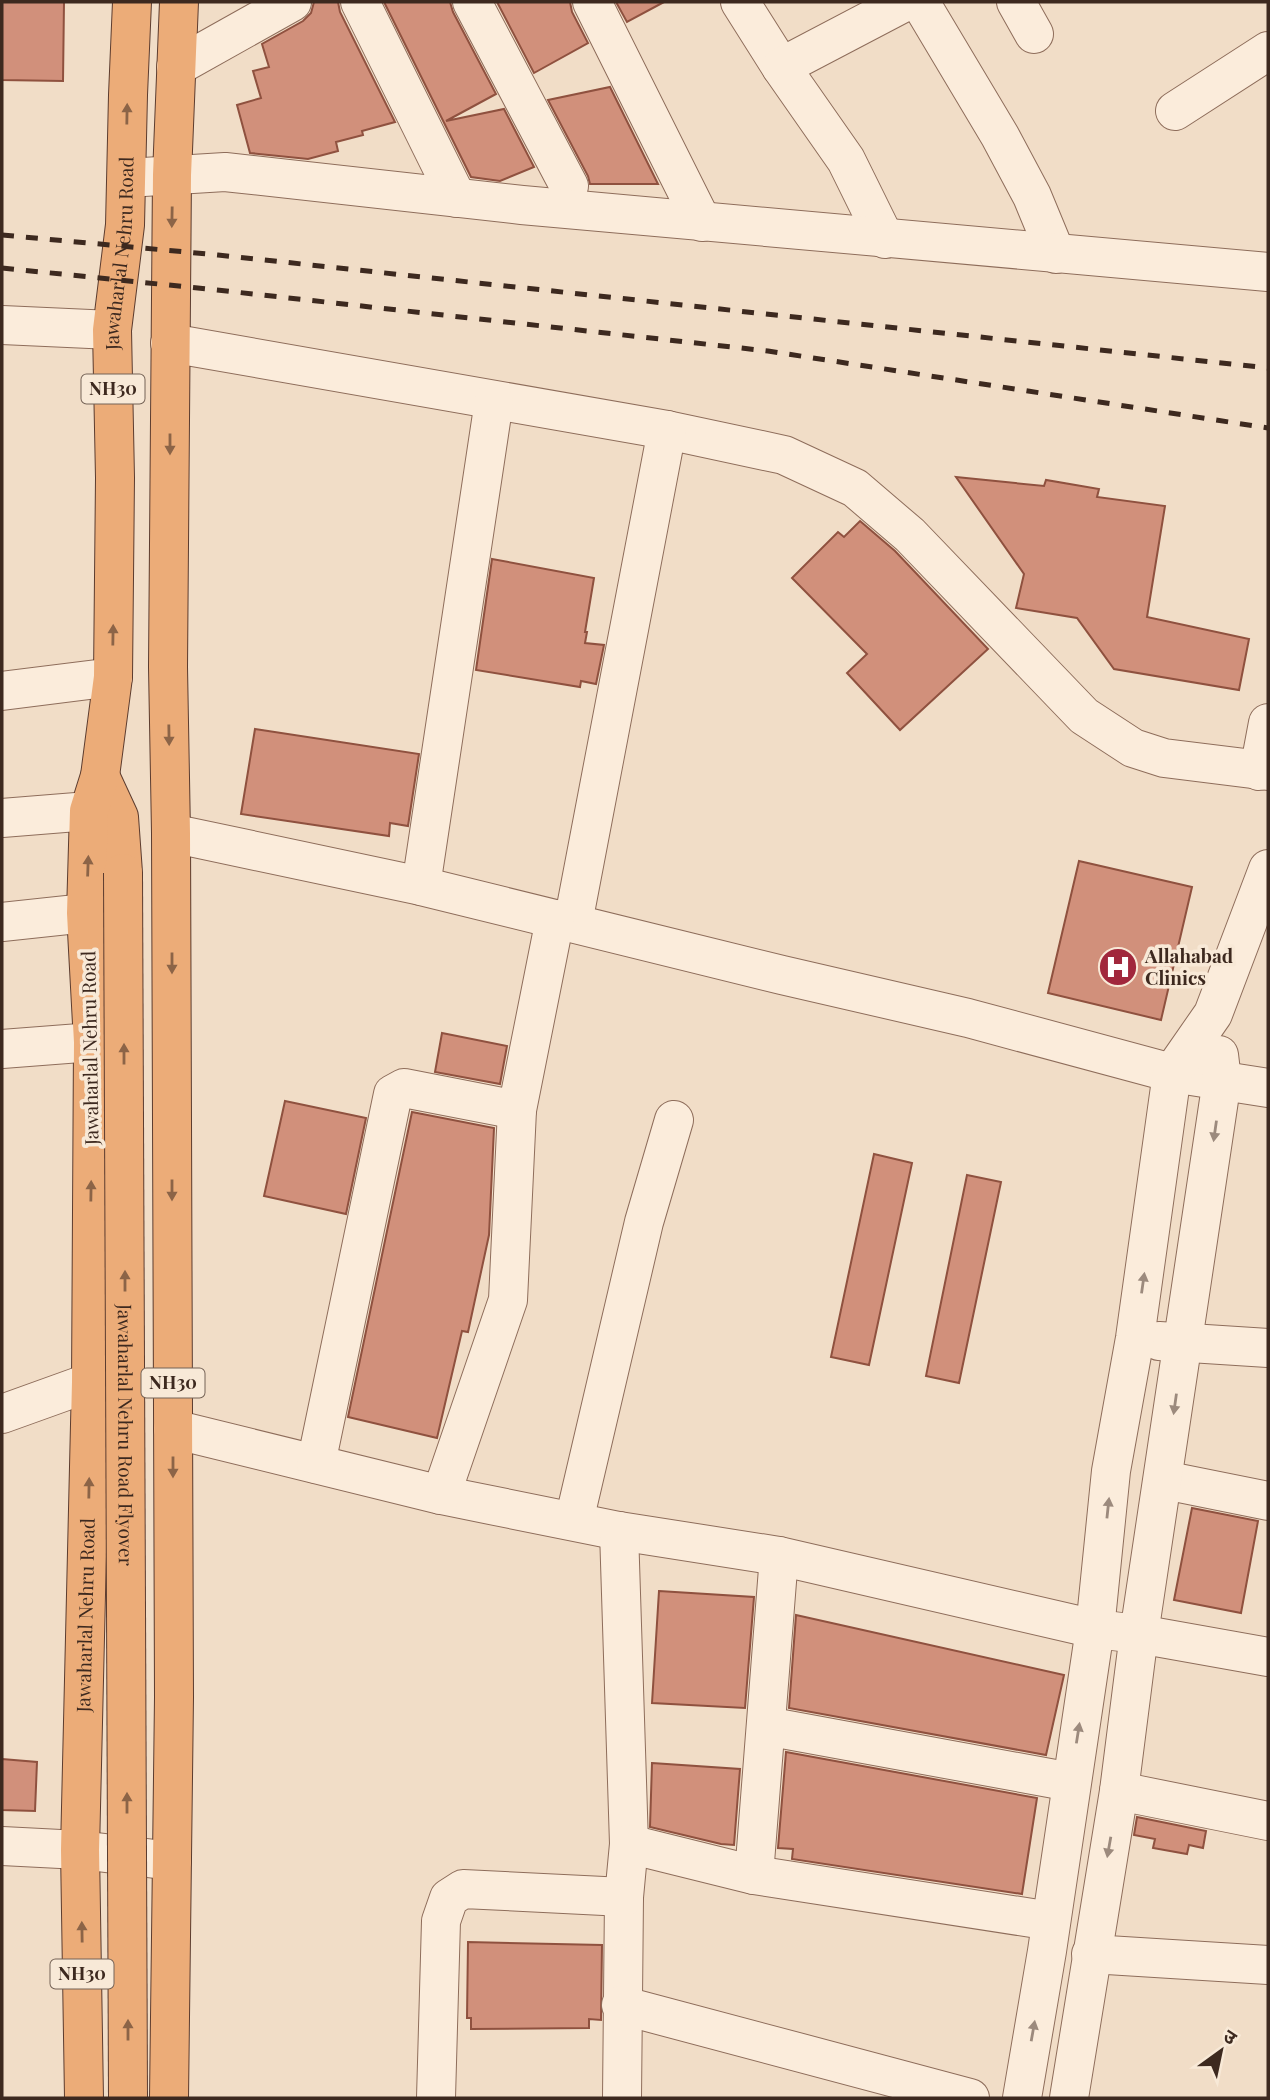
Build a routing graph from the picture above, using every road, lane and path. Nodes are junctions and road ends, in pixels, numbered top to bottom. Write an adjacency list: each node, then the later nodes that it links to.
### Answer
1 (132, 2): 15 (highway, Jawaharlal Nehru Road / NH30, one-way to 1)
2 (179, 2): 11 (highway, NH30)
3 (292, 2): 11 (street)
4 (360, 2): 17 (street)
5 (472, 2): 16 (street)
6 (592, 2): 18 (street)
7 (740, 2): 12 (street)
8 (905, 2): 12 (street)
9 (920, 2): 20 (street)
10 (1268, 51): 13 (street)
11 (176, 67): 14 (highway, NH30)
12 (781, 68): 19 (street)
13 (1175, 111)
14 (172, 175): 15 (street); 17 (street); 24 (highway, NH30, one-way to 24)
15 (127, 178): 23 (highway, Jawaharlal Nehru Road / NH30)
16 (569, 186)
17 (457, 198): 18 (street)
18 (702, 222): 19 (street)
19 (885, 239): 20 (street)
20 (1056, 254): 21 (street)
21 (1268, 272)
22 (2, 325): 23 (street)
23 (112, 330): 27 (highway, Jawaharlal Nehru Road / NH30, one-way to 23)
24 (170, 342): 25 (street); 33 (highway, NH30, one-way to 33)
25 (494, 401): 26 (street); 34 (street)
26 (667, 430): 30 (street); 37 (street)
27 (113, 677): 28 (street); 31 (highway, Jawaharlal Nehru Road / NH30)
28 (2, 691)
29 (1268, 723): 30 (street)
30 (1264, 771)
31 (95, 793): 32 (street); 36 (highway, Jawaharlal Nehru Road / NH30, one-way to 31); 77 (highway, Jawaharlal Nehru Road Flyover, one-way to 31, bridge)
32 (2, 818)
33 (172, 833): 34 (street); 51 (highway, NH30, one-way to 51)
34 (421, 886): 37 (street)
35 (1265, 889): 39 (street)
36 (86, 913): 38 (street); 40 (highway, Jawaharlal Nehru Road / NH30)
37 (564, 921): 42 (street); 44 (street)
38 (2, 922)
39 (1213, 1014): 42 (street); 43 (street)
40 (93, 1042): 41 (street); 49 (highway, Jawaharlal Nehru Road / NH30, one-way to 40)
41 (2, 1049)
42 (1172, 1073): 43 (street); 46 (street, one-way to 42)
43 (1253, 1092): 47 (street, one-way to 47)
44 (517, 1110): 52 (street); 54 (street)
45 (674, 1120): 56 (street)
46 (1135, 1338): 47 (street); 59 (street, one-way to 46)
47 (1184, 1343): 48 (street); 53 (street, one-way to 53)
48 (1268, 1348)
49 (91, 1382): 50 (street); 68 (highway, Jawaharlal Nehru Road / NH30, one-way to 49)
50 (2, 1414)
51 (173, 1429): 52 (street); 69 (highway, NH30, one-way to 69)
52 (316, 1464): 54 (street)
53 (1164, 1480): 55 (street); 60 (street)
54 (441, 1494): 56 (street)
55 (1268, 1501)
56 (574, 1521): 57 (street)
57 (619, 1531): 58 (street); 66 (street)
58 (779, 1556): 59 (street); 62 (street)
59 (1095, 1629): 60 (street); 63 (street, one-way to 59)
60 (1139, 1634): 61 (street); 64 (street)
61 (1268, 1657)
62 (766, 1726): 63 (street); 70 (street)
63 (1071, 1782): 72 (street)
64 (1119, 1791): 65 (street); 73 (street, one-way to 73)
65 (1268, 1821)
66 (629, 1844): 70 (street); 71 (street)
67 (2, 1846): 68 (street)
68 (80, 1850): 69 (street); 76 (highway, Jawaharlal Nehru Road / NH30, one-way to 68)
69 (172, 1861): 78 (highway, NH30)
70 (754, 1875): 72 (street)
71 (624, 1896): 75 (street); 79 (street)
72 (1051, 1921): 82 (street, one-way to 72)
73 (1091, 1954): 74 (street); 83 (street)
74 (1268, 1965)
75 (621, 2005): 80 (street); 81 (street)
76 (84, 2098)
77 (128, 2098)
78 (169, 2098)
79 (436, 2098)
80 (622, 2098)
81 (970, 2098)
82 (1021, 2098)
83 (1069, 2098)

